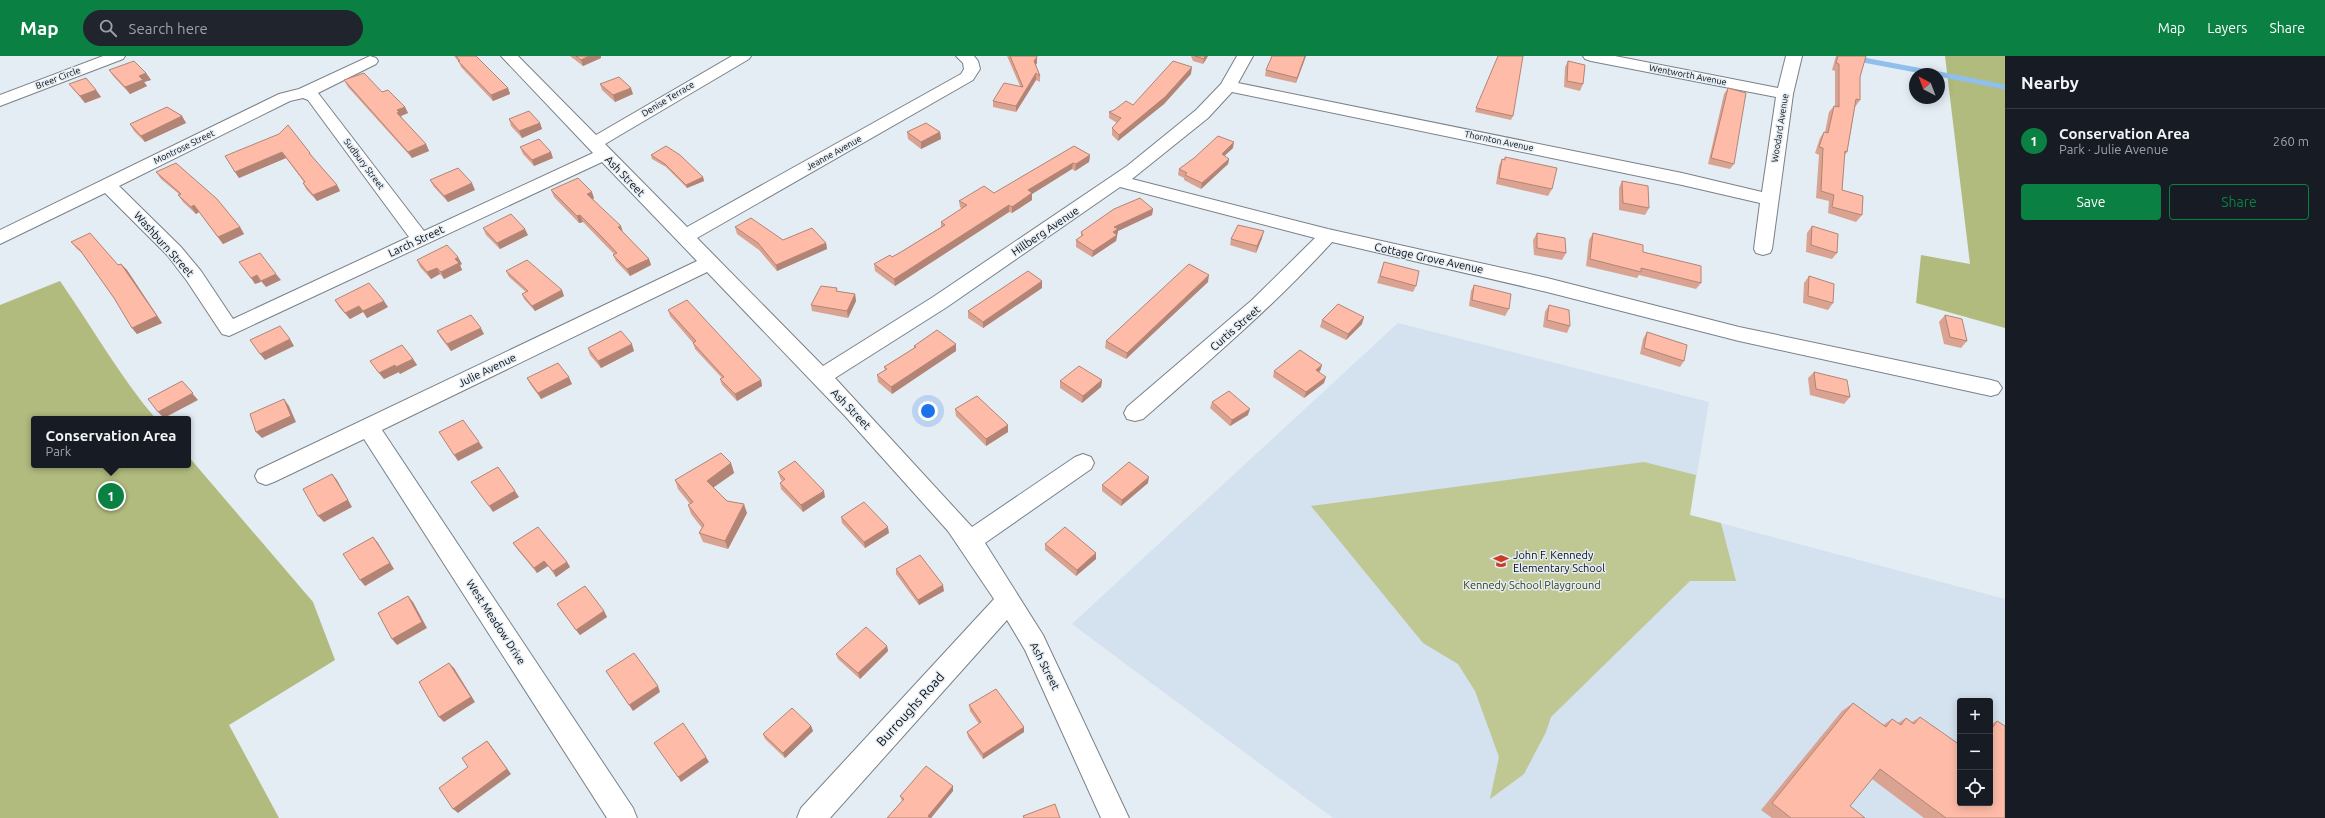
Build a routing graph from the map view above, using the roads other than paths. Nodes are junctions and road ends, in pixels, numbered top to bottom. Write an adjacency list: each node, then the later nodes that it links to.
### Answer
1 (117, 56): 12 (street, Breer Circle)
2 (509, 56): 13 (street, Ash Street)
3 (743, 56): 13 (street, Denise Terrace)
4 (1245, 56): 9 (street, Hillberg Avenue)
5 (1591, 56): 11 (street, Wentworth Avenue)
6 (1794, 56): 11 (street, Woodard Avenue)
7 (967, 59): 18 (street, Jeanne Avenue)
8 (370, 61): 10 (street, Montrose Street)
9 (1228, 86): 14 (street, Hillberg Avenue); 16 (street, Thornton Avenue)
10 (304, 93): 15 (street, Montrose Street); 20 (street, Sudbury Street)
11 (1785, 94): 16 (street, Woodard Avenue)
12 (0, 101)
13 (599, 149): 18 (street, Ash Street); 20 (street, Larch Street)
14 (1119, 181): 17 (street, Cottage Grove Avenue); 24 (street, Hillberg Avenue)
15 (107, 185): 19 (street, Montrose Street); 23 (street, Washburn Street)
16 (1770, 200): 21 (street, Woodard Avenue)
17 (1328, 235): 25 (street, Cottage Grove Avenue); 26 (street, Curtis Street)
18 (684, 237): 22 (street, Ash Street)
19 (0, 238)
20 (420, 239): 23 (street, Larch Street)
21 (1763, 249)
22 (709, 263): 24 (street, Ash Street); 27 (street, Julie Avenue)
23 (229, 329)
24 (820, 378): 30 (street, Ash Street)
25 (1991, 388)
26 (1135, 413)
27 (368, 427): 29 (street, Julie Avenue); 32 (street, West Meadow Drive)
28 (1083, 463): 30 (street)
29 (266, 476)
30 (969, 540): 31 (street, Ash Street)
31 (1009, 600): 33 (street, Burroughs Road); 34 (street, Ash Street)
32 (623, 818)
33 (811, 818)
34 (1115, 818)

